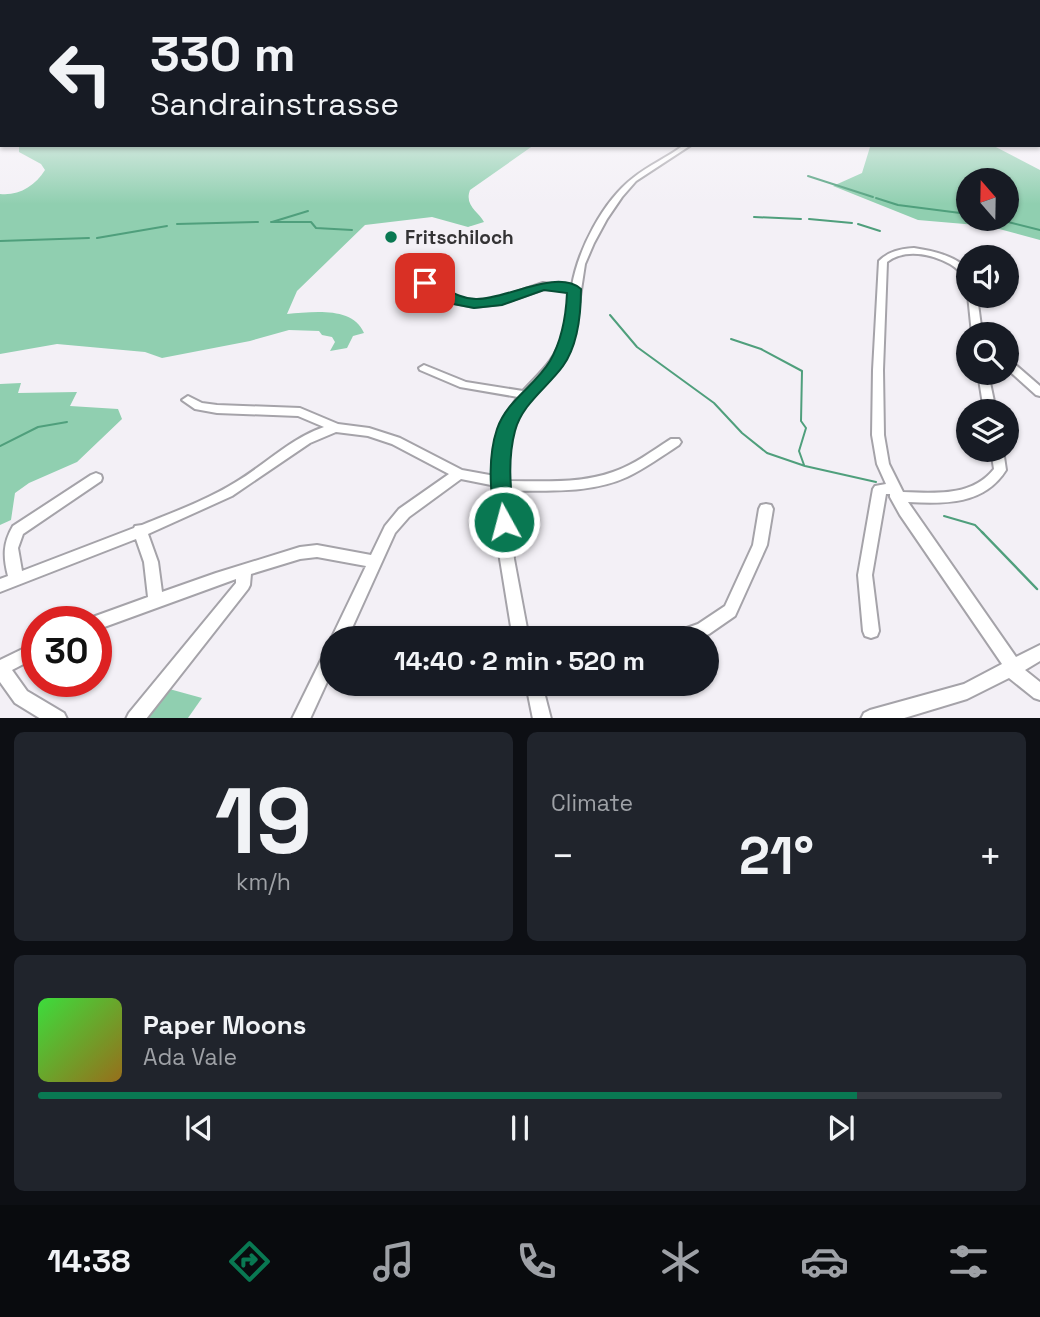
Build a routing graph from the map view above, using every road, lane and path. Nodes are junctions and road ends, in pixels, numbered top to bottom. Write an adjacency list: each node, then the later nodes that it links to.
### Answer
1 (685, 147): 4 (street)
2 (956, 264): 16 (street)
3 (423, 280): 4 (street)
4 (575, 289): 8 (street)
5 (424, 368): 8 (street)
6 (1019, 373): 7 (street)
7 (1040, 392)
8 (528, 395): 15 (street)
9 (188, 400): 10 (street)
10 (335, 428): 13 (street); 18 (street)
11 (675, 442): 15 (street)
12 (999, 462): 16 (street)
13 (459, 474): 15 (street); 19 (street)
14 (96, 478): 21 (street)
15 (500, 486): 26 (street)
16 (895, 493): 28 (street); 32 (street)
17 (766, 509): 27 (street)
18 (140, 530): 21 (street); 23 (street)
19 (373, 561): 20 (street); 25 (street)
20 (244, 571): 23 (street); 37 (street)
21 (17, 580): 22 (street)
22 (0, 586)
23 (156, 600): 24 (street)
24 (112, 617)
25 (346, 626)
26 (519, 626)
27 (708, 626)
28 (871, 631)
29 (1040, 653): 32 (street)
30 (21, 657): 31 (street)
31 (0, 668): 36 (street)
32 (1012, 670): 34 (street); 40 (street)
33 (320, 680): 38 (street)
34 (1040, 692)
35 (537, 696): 39 (street)
36 (56, 718)
37 (136, 718)
38 (301, 718)
39 (542, 718)
40 (873, 718)

